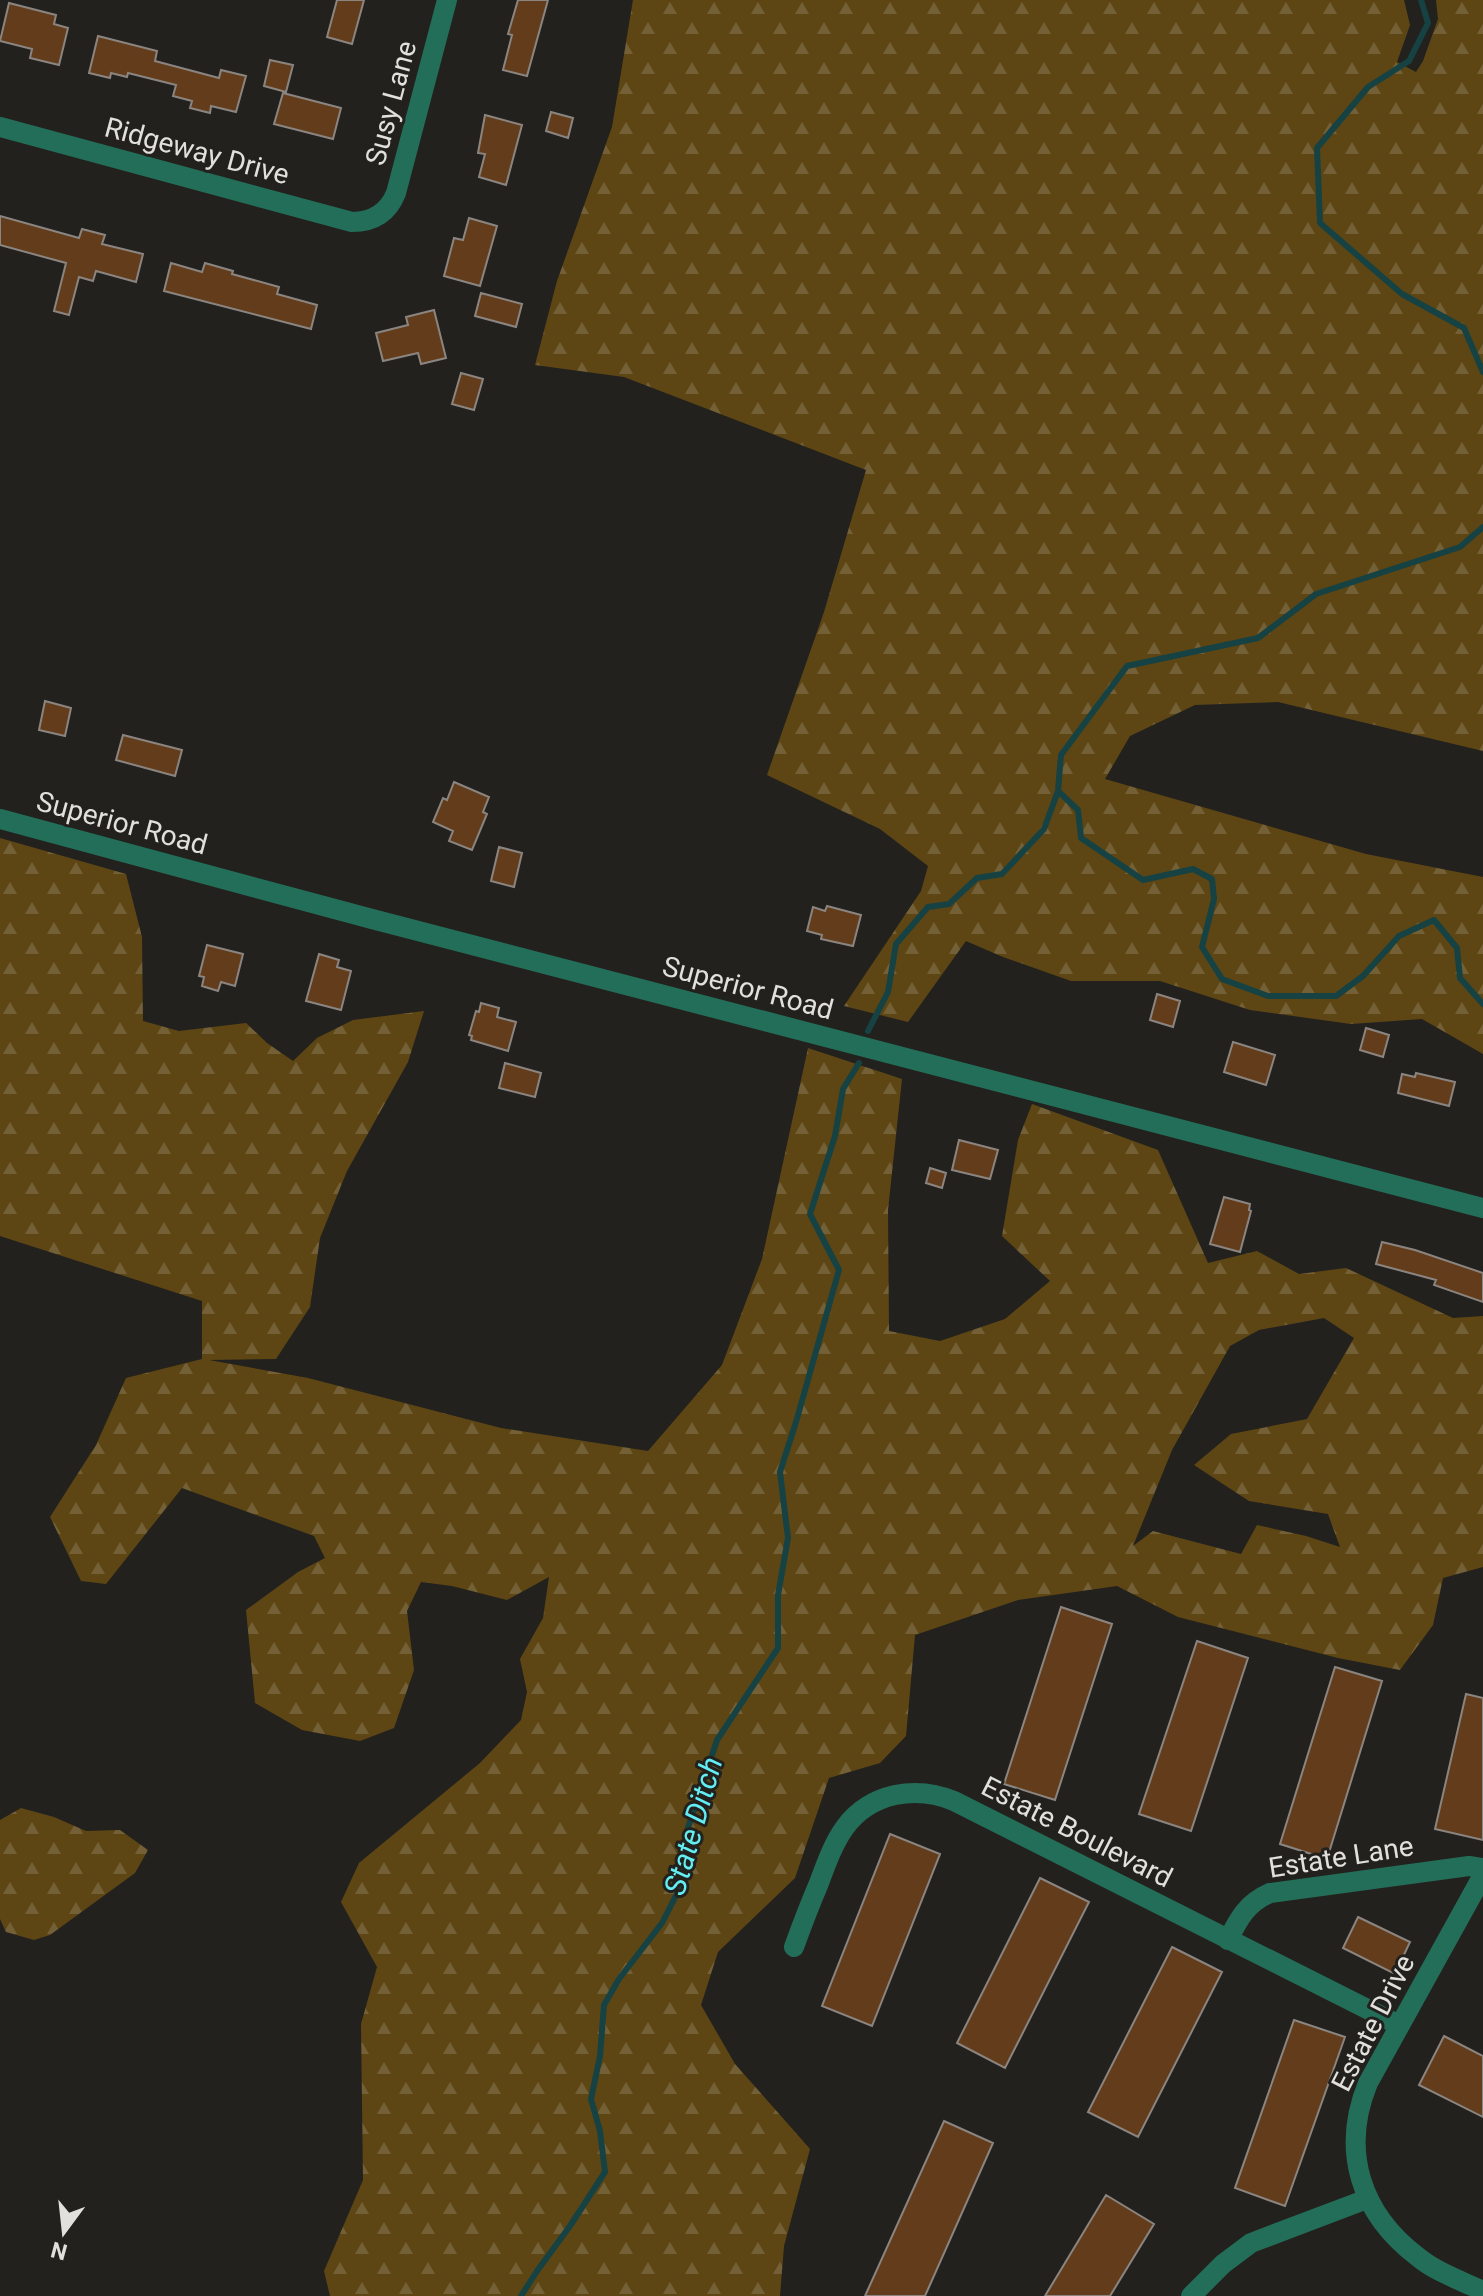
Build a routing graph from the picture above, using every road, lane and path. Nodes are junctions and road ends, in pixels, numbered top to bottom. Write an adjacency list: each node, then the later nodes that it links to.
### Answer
1 (447, 0): 3 (street, Susy Lane)
2 (0, 127): 3 (street, Ridgeway Drive)
3 (380, 215)
4 (0, 819): 5 (street, Superior Road)
5 (1483, 1208)
6 (1483, 1868): 8 (street, Estate Lane)
7 (1483, 1875): 10 (street, Estate Drive)
8 (1228, 1940): 9 (street, Estate Boulevard); 10 (street, Estate Boulevard)
9 (794, 1947)
10 (1399, 2025): 11 (street, Estate Drive)
11 (1367, 2199): 12 (street, Estate Drive); 13 (street)
12 (1483, 2291)
13 (1191, 2296)

